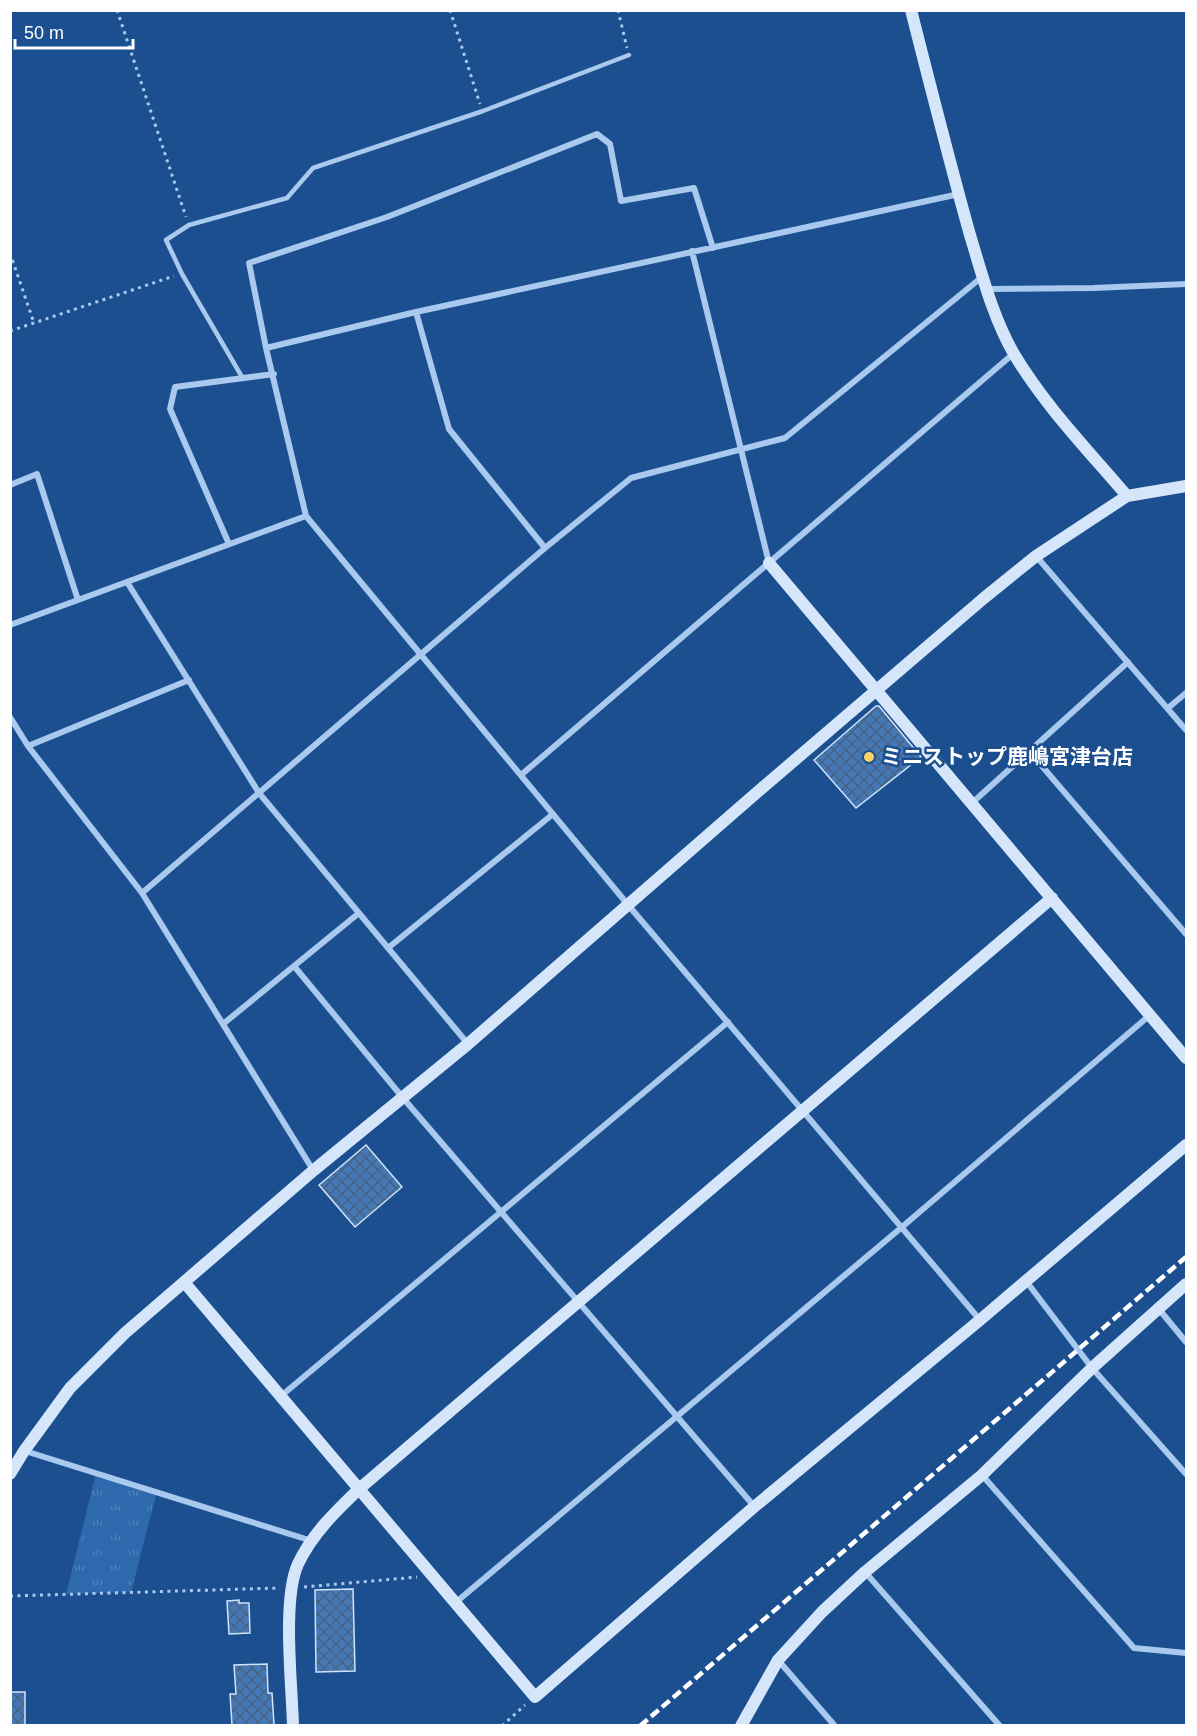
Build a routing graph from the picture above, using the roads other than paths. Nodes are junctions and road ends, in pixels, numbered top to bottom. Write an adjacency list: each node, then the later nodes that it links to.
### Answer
1 (910, 10): 3 (street)
2 (629, 55): 13 (lane)
3 (959, 194): 4 (street); 6 (street)
4 (713, 248): 5 (street); 10 (street)
5 (692, 251): 9 (street); 14 (street)
6 (983, 276): 8 (street); 14 (street)
7 (1186, 284): 8 (street)
8 (987, 289): 11 (street)
9 (416, 312): 10 (street); 20 (street)
10 (266, 348): 12 (street)
11 (1014, 353): 17 (street); 22 (street)
12 (274, 374): 13 (street); 18 (street)
13 (242, 377): 19 (street)
14 (740, 450): 20 (street); 22 (street)
15 (10, 485): 24 (street)
16 (1186, 486): 17 (street)
17 (1127, 496): 21 (street)
18 (306, 516): 19 (street); 26 (street)
19 (229, 544): 23 (street)
20 (545, 548): 26 (street)
21 (1036, 556): 27 (street); 29 (street)
22 (769, 563): 29 (street); 36 (street)
23 (127, 582): 24 (street); 28 (street)
24 (78, 600): 25 (street)
25 (10, 624)
26 (421, 655): 36 (street); 37 (street)
27 (1128, 662): 31 (street); 35 (street)
28 (189, 680): 34 (street); 37 (street)
29 (878, 691): 38 (street); 42 (street)
30 (1186, 693): 31 (street)
31 (1168, 708): 33 (street)
32 (10, 717): 34 (street)
33 (1186, 730)
34 (28, 746): 40 (street)
35 (1029, 751): 38 (street); 44 (street)
36 (520, 775): 39 (street)
37 (259, 793): 40 (street); 43 (street)
38 (972, 803): 41 (street)
39 (553, 814): 42 (street); 45 (street)
40 (142, 893): 49 (street)
41 (1052, 898): 47 (street); 53 (street)
42 (629, 906): 48 (street); 50 (street)
43 (359, 913): 45 (street); 46 (street)
44 (1186, 934)
45 (388, 948): 50 (street)
46 (294, 966): 49 (street); 52 (street)
47 (1150, 1014): 51 (street); 57 (street)
48 (728, 1022): 53 (street); 56 (street)
49 (223, 1024): 55 (street)
50 (468, 1044): 52 (street)
51 (1186, 1058)
52 (403, 1098): 55 (street); 56 (street)
53 (803, 1111): 57 (street); 61 (street)
54 (1186, 1145): 58 (street)
55 (314, 1170): 59 (street)
56 (501, 1212): 61 (street); 66 (street)
57 (902, 1227): 63 (street); 67 (street)
58 (1026, 1281): 63 (street); 65 (street)
59 (184, 1282): 66 (street); 68 (street)
60 (1186, 1284): 62 (street)
61 (579, 1302): 67 (street); 72 (street)
62 (1157, 1308): 64 (street); 65 (street)
63 (980, 1320): 73 (street)
64 (1186, 1342)
65 (1092, 1368): 70 (street); 71 (street)
66 (281, 1396): 72 (street)
67 (677, 1417): 73 (street); 76 (street)
68 (24, 1451): 69 (street); 74 (street)
69 (10, 1474)
70 (1186, 1474)
71 (982, 1475): 75 (street); 77 (street)
72 (359, 1489): 74 (street); 76 (street)
73 (754, 1507): 76 (street)
74 (312, 1541): 79 (street)
75 (865, 1572): 78 (street); 82 (street)
76 (455, 1603)
77 (1186, 1653)
78 (778, 1660): 80 (street); 81 (street)
79 (293, 1725)
80 (741, 1725)
81 (835, 1725)
82 (1000, 1725)

